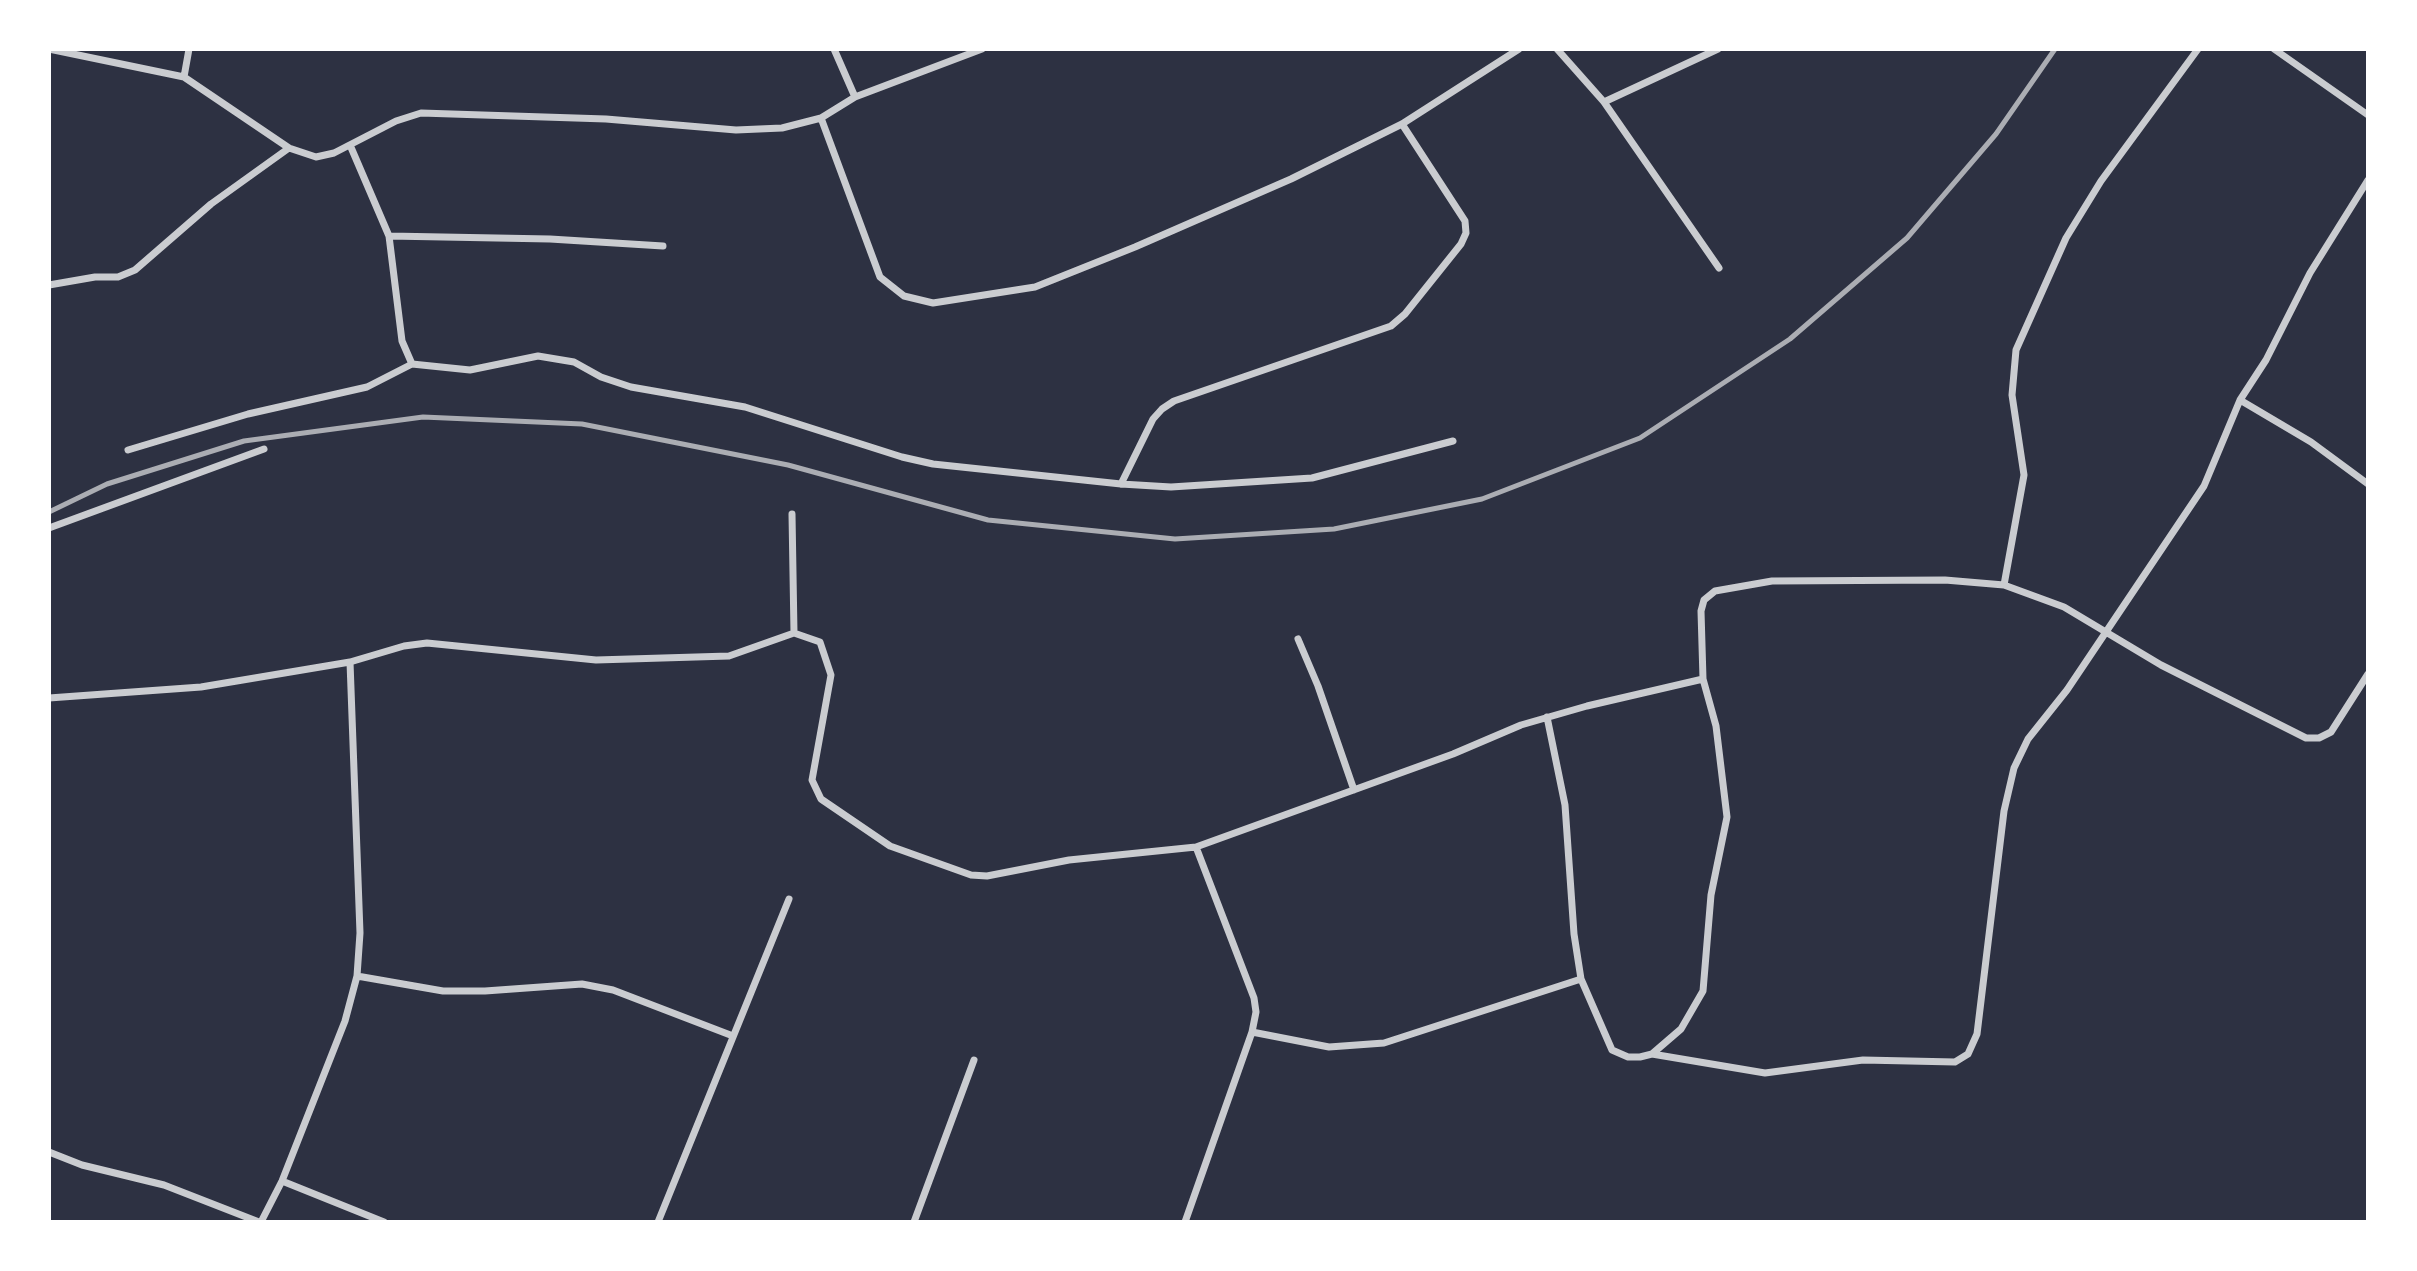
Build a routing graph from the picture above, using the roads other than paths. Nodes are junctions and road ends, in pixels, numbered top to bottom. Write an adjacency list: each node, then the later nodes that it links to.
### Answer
1 (49, 49): 10 (street)
2 (189, 49): 10 (street)
3 (834, 49): 11 (street)
4 (982, 49): 11 (street)
5 (1519, 49): 15 (street)
6 (1557, 49): 12 (street)
7 (1718, 49): 12 (street)
8 (2198, 49): 32 (street)
9 (2274, 49): 13 (street)
10 (184, 77): 17 (street)
11 (855, 97): 14 (street)
12 (1604, 102): 21 (street)
13 (2368, 115)
14 (821, 118): 15 (street); 16 (street)
15 (1402, 124): 28 (street)
16 (350, 145): 17 (street); 19 (street)
17 (289, 148): 22 (street)
18 (2368, 180): 24 (street)
19 (390, 236): 20 (street); 23 (street)
20 (663, 246)
21 (1719, 268)
22 (49, 285)
23 (412, 364): 27 (street); 28 (street)
24 (2239, 400): 29 (street); 33 (street)
25 (1453, 440): 28 (street)
26 (264, 449): 31 (street)
27 (128, 450)
28 (1122, 484)
29 (2368, 484)
30 (792, 514): 34 (street)
31 (49, 528)
32 (2004, 585): 33 (street); 38 (street)
33 (2106, 631): 37 (street); 48 (street)
34 (794, 633): 36 (street); 42 (street)
35 (1298, 639): 41 (street)
36 (351, 663): 39 (street); 44 (street)
37 (2368, 674)
38 (1703, 679): 40 (street); 48 (street)
39 (49, 698)
40 (1547, 718): 41 (street); 45 (street)
41 (1354, 790): 42 (street)
42 (1195, 847): 46 (street)
43 (789, 899): 47 (street)
44 (357, 976): 47 (street); 51 (street)
45 (1581, 979): 46 (street); 48 (street)
46 (1252, 1032): 56 (street)
47 (733, 1036): 54 (street)
48 (1652, 1054)
49 (974, 1060): 55 (street)
50 (49, 1152): 52 (street)
51 (282, 1181): 52 (street); 53 (street)
52 (260, 1222)
53 (384, 1222)
54 (658, 1222)
55 (914, 1222)
56 (1185, 1222)

